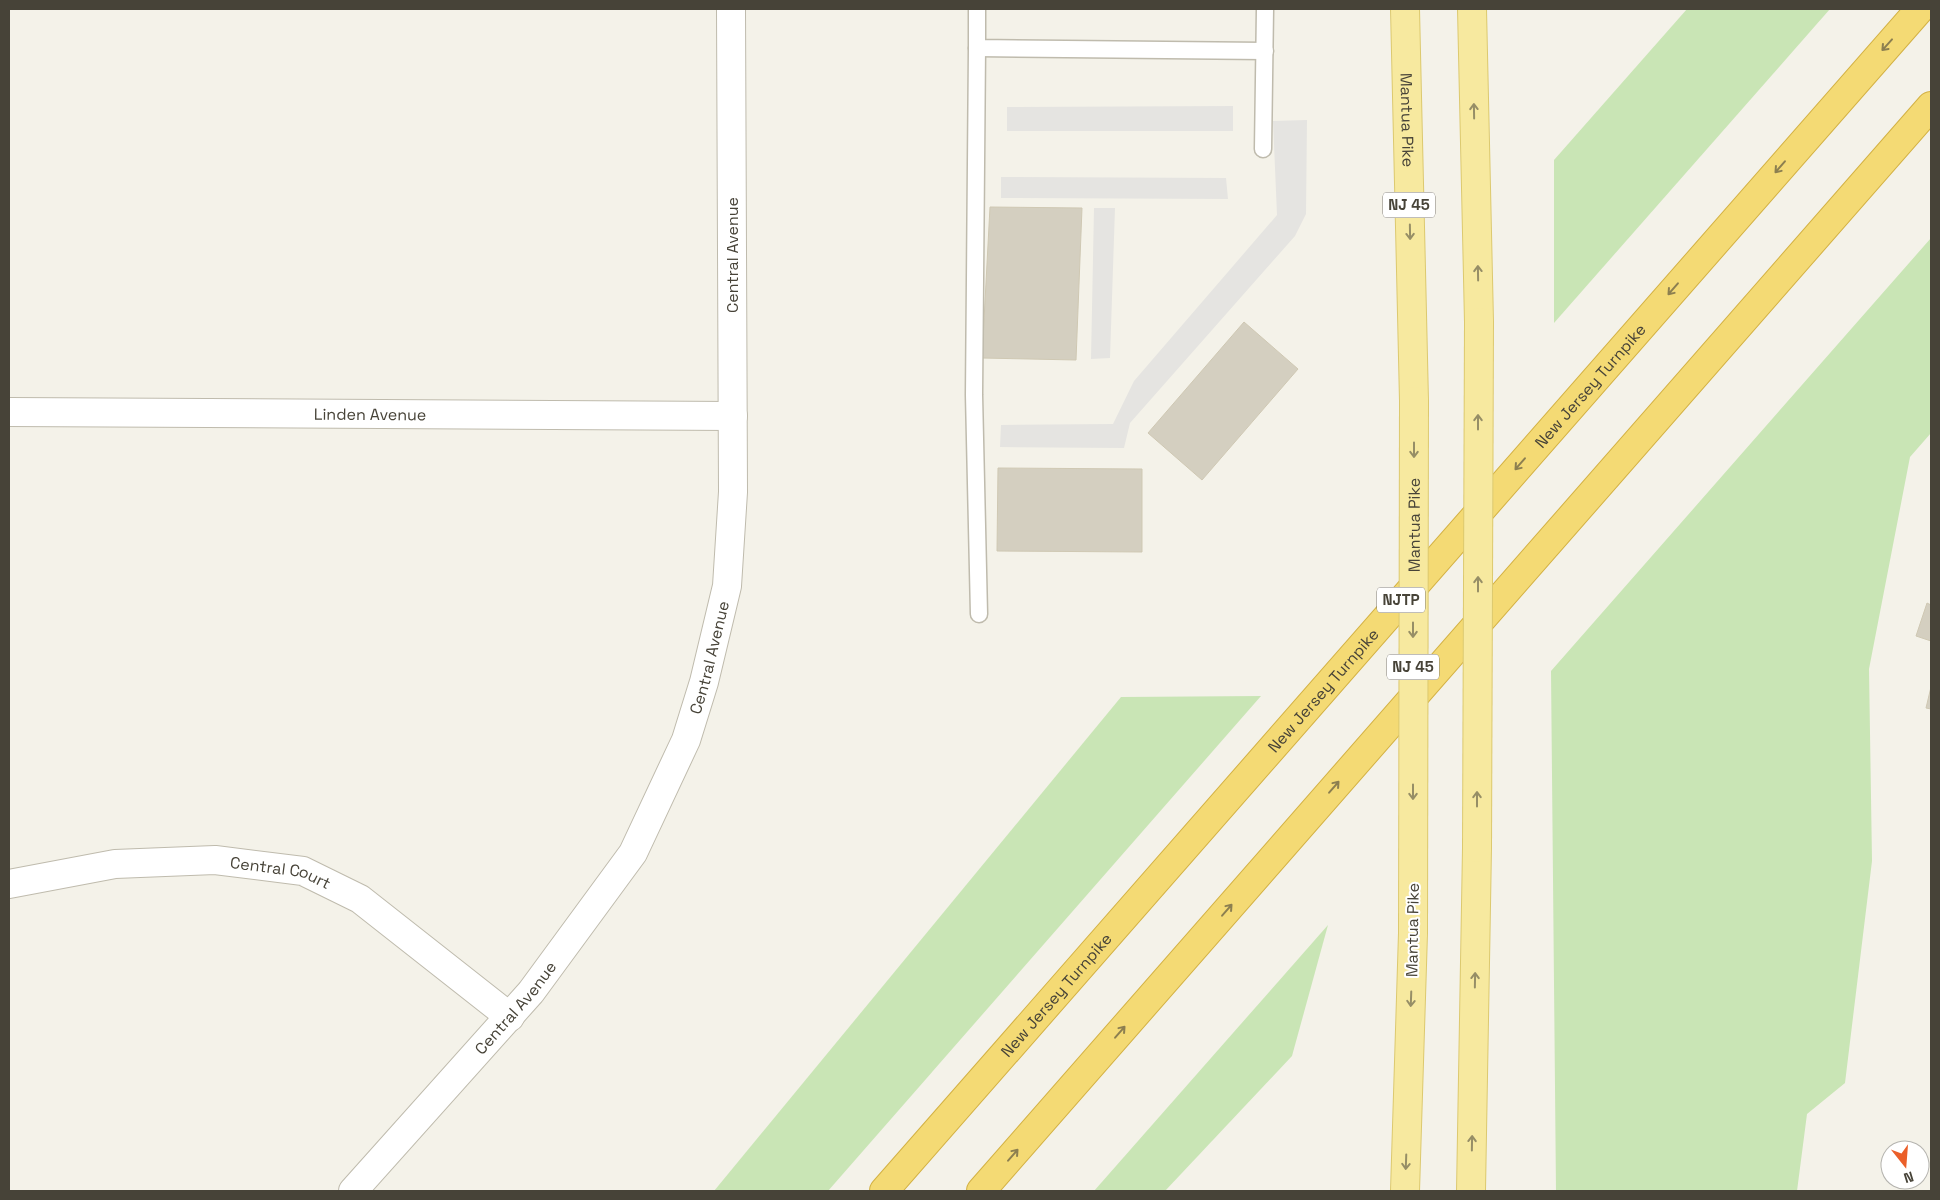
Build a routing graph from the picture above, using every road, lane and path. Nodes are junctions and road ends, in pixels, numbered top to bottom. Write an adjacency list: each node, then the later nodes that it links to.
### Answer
1 (731, 9): 12 (street, Central Avenue)
2 (977, 9): 7 (lane)
3 (1265, 9): 8 (lane)
4 (1405, 9): 19 (main road, Mantua Pike / NJ 45, one-way to 19, bridge)
5 (1472, 9): 20 (main road, one-way to 5, bridge)
6 (1920, 9): 17 (highway, New Jersey Turnpike / NJTP, one-way to 17)
7 (977, 48): 8 (lane); 13 (lane)
8 (1265, 51): 10 (lane)
9 (1931, 106): 18 (highway, one-way to 9)
10 (1263, 149)
11 (9, 412): 12 (street, Linden Avenue)
12 (732, 416): 15 (street, Central Avenue)
13 (979, 614)
14 (9, 884): 15 (street, Central Court)
15 (510, 1017): 16 (street, Central Avenue)
16 (353, 1191)
17 (884, 1191)
18 (981, 1191)
19 (1405, 1191)
20 (1471, 1191)

